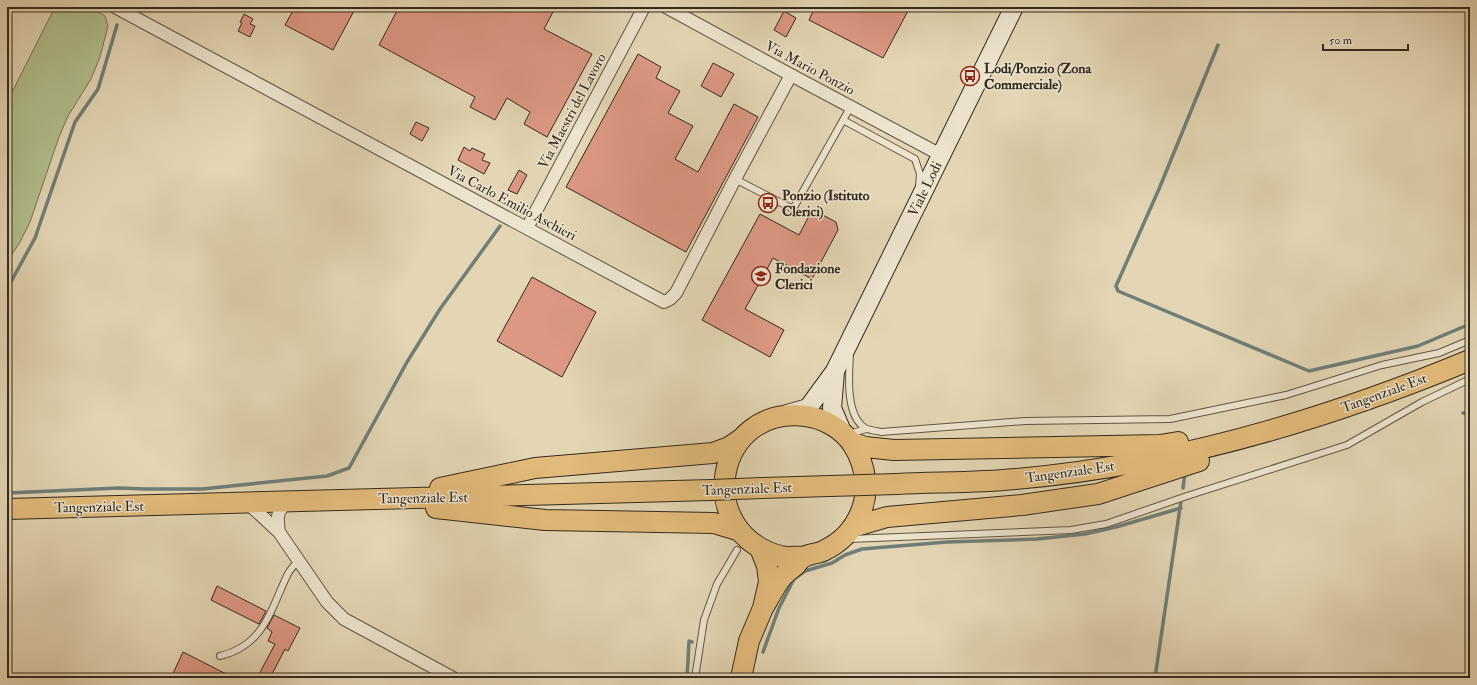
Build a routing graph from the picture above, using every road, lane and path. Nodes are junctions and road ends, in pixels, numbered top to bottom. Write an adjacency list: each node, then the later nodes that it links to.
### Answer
1 (115, 7): 11 (street, Via Carlo Emilio Aschieri)
2 (644, 7): 11 (street, Via Maestri del Lavoro)
3 (666, 7): 5 (street, Via Mario Ponzio)
4 (1014, 7): 8 (street, Viale Lodi)
5 (791, 75): 6 (street, Via Mario Ponzio); 9 (street, Via Carlo Emilio Aschieri)
6 (851, 106): 7 (lane); 8 (street, Via Mario Ponzio)
7 (843, 120): 9 (lane); 10 (lane)
8 (941, 154): 10 (street, Viale Lodi)
9 (735, 179): 11 (street, Via Carlo Emilio Aschieri)
10 (919, 201): 12 (street, Viale Lodi)
11 (527, 228)
12 (852, 338): 15 (street, Viale Lodi); 19 (lane)
13 (1470, 340): 19 (lane)
14 (1470, 360): 17 (main road, Tangenziale Est)
15 (835, 371): 18 (street, Viale Lodi); 20 (street, Viale Lodi)
16 (1470, 379): 27 (lane)
17 (1402, 387): 20 (main road); 22 (main road, Tangenziale Est, bridge); 27 (main road)
18 (776, 417): 20 (main road); 21 (main road)
19 (866, 428): 20 (lane)
20 (846, 437): 27 (main road)
21 (742, 438): 22 (main road); 28 (main road)
22 (403, 498): 23 (main road, Tangenziale Est); 28 (main road)
23 (288, 501): 24 (main road, Tangenziale Est); 26 (street)
24 (243, 503): 25 (main road, Tangenziale Est); 26 (street)
25 (7, 509)
26 (280, 532): 31 (street)
27 (847, 533): 30 (main road)
28 (738, 541): 29 (main road); 35 (lane)
29 (760, 548): 30 (main road); 32 (main road)
30 (804, 557): 32 (main road)
31 (299, 561): 33 (lane); 34 (street)
32 (763, 608): 36 (main road)
33 (220, 656)
34 (452, 678)
35 (695, 678)
36 (741, 678)

